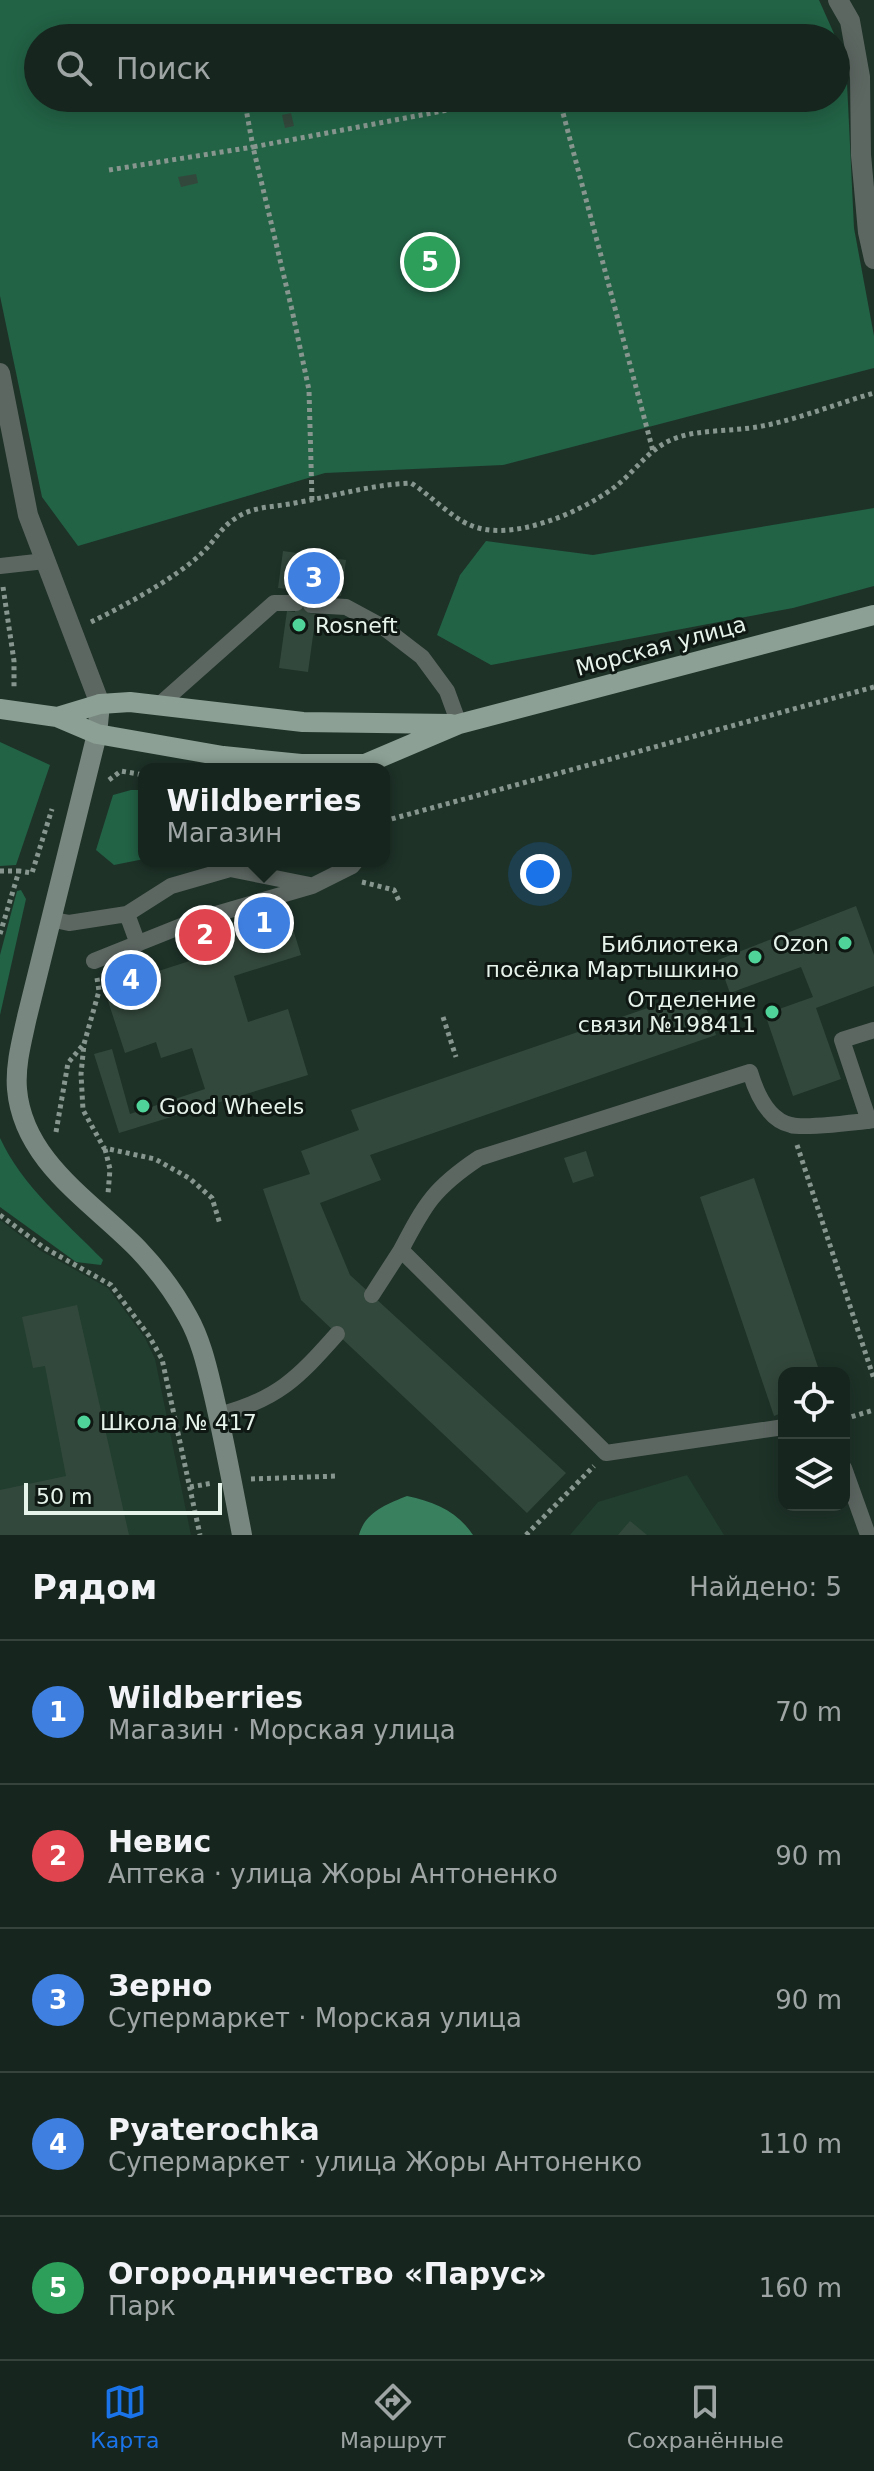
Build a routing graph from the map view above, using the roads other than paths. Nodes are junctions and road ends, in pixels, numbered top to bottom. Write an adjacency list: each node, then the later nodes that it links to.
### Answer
1 (838, 0): 2 (street)
2 (874, 259)
3 (0, 373): 4 (street)
4 (45, 561): 5 (lane); 7 (street)
5 (0, 566)
6 (874, 615): 11 (main road, Морская улица)
7 (100, 704): 8 (main road, Морская улица); 10 (main road, Морская улица); 12 (main road)
8 (158, 706): 11 (main road, Морская улица); 11 (lane)
9 (0, 709): 10 (main road, Морская улица)
10 (57, 717): 12 (main road, Морская улица)
11 (459, 724): 14 (main road, Морская улица)
12 (97, 734): 13 (main road, Морская улица); 18 (main road)
13 (291, 763)
14 (374, 763)
15 (350, 867): 16 (lane)
16 (312, 886): 17 (lane); 19 (lane)
17 (127, 914): 18 (lane); 19 (lane)
18 (50, 919): 26 (main road)
19 (138, 944): 20 (lane)
20 (94, 961)
21 (874, 1030): 22 (lane)
22 (871, 1120): 23 (lane)
23 (401, 1250): 24 (lane); 27 (lane)
24 (372, 1295)
25 (337, 1334): 26 (lane)
26 (218, 1415): 29 (main road)
27 (778, 1428)
28 (850, 1485): 30 (lane)
29 (242, 1535)
30 (868, 1535)

